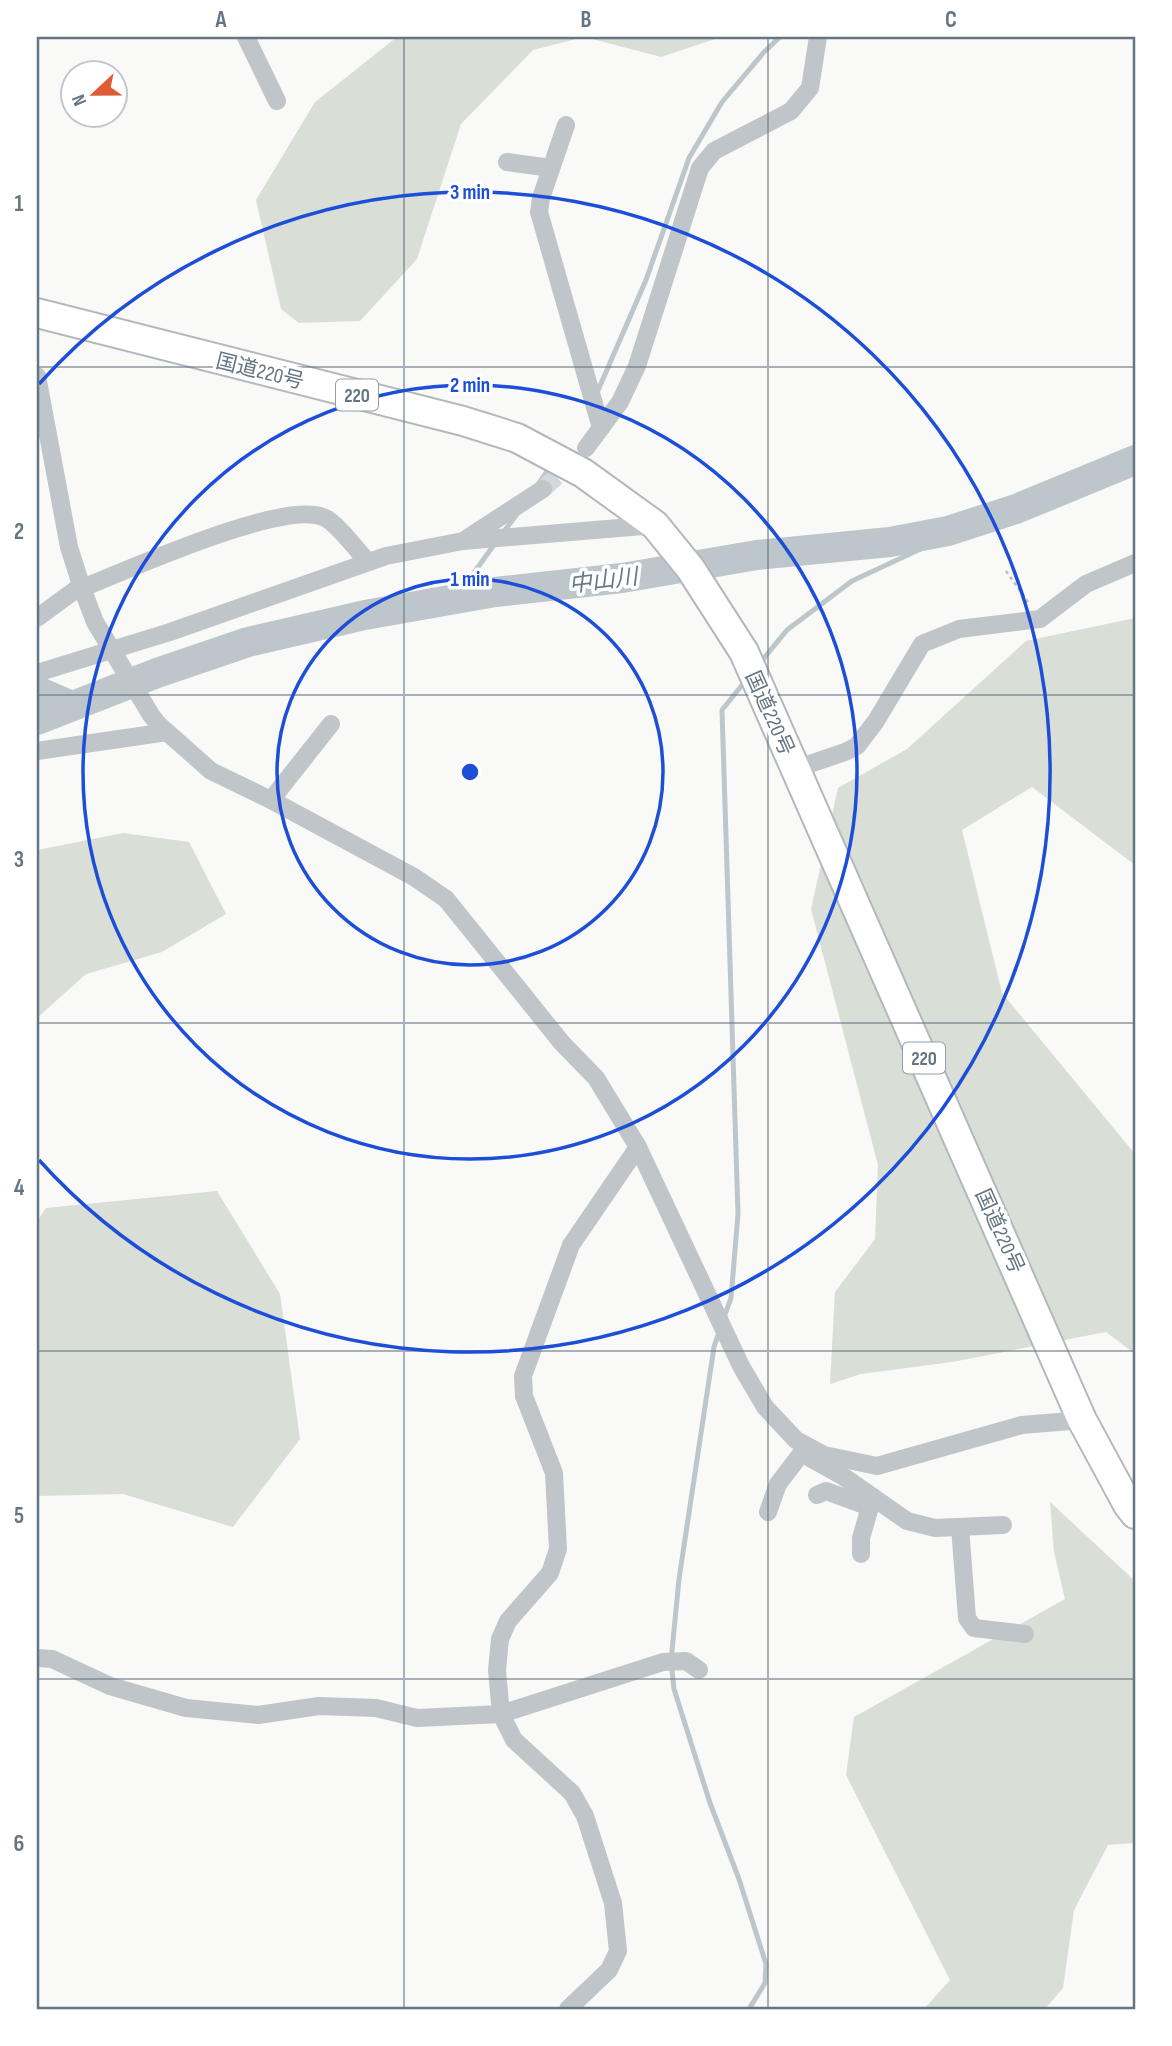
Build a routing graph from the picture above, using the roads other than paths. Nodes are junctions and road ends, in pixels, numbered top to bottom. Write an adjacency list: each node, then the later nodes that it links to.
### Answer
1 (246, 37): 3 (street)
2 (818, 37): 9 (street)
3 (277, 101)
4 (566, 125): 6 (street)
5 (507, 162): 6 (street)
6 (551, 169): 9 (street)
7 (37, 313): 12 (highway, 国道220号 / 220)
8 (37, 376): 16 (street)
9 (601, 428): 10 (street)
10 (586, 448)
11 (543, 489): 13 (street)
12 (655, 525): 13 (street); 23 (highway, 国道220号 / 220)
13 (463, 541): 14 (street)
14 (368, 562): 16 (street); 18 (street)
15 (1135, 564): 23 (street)
16 (82, 586): 17 (street); 18 (street)
17 (37, 618)
18 (112, 652): 19 (street); 21 (street)
19 (37, 673)
20 (331, 724): 24 (street)
21 (167, 732): 22 (street); 24 (street)
22 (37, 751)
23 (795, 769): 26 (highway, 国道220号 / 220)
24 (271, 800): 25 (street)
25 (638, 1147): 27 (street); 38 (street)
26 (1082, 1420): 27 (street); 31 (highway, 国道220号 / 220)
27 (804, 1450): 29 (street); 30 (street)
28 (817, 1495): 29 (street)
29 (872, 1502): 33 (street); 34 (street)
30 (768, 1512)
31 (1135, 1514)
32 (1003, 1525): 33 (street)
33 (960, 1527): 35 (street)
34 (861, 1554)
35 (1026, 1634)
36 (37, 1658): 38 (street)
37 (699, 1670): 38 (street)
38 (501, 1714): 39 (street)
39 (568, 2009)

